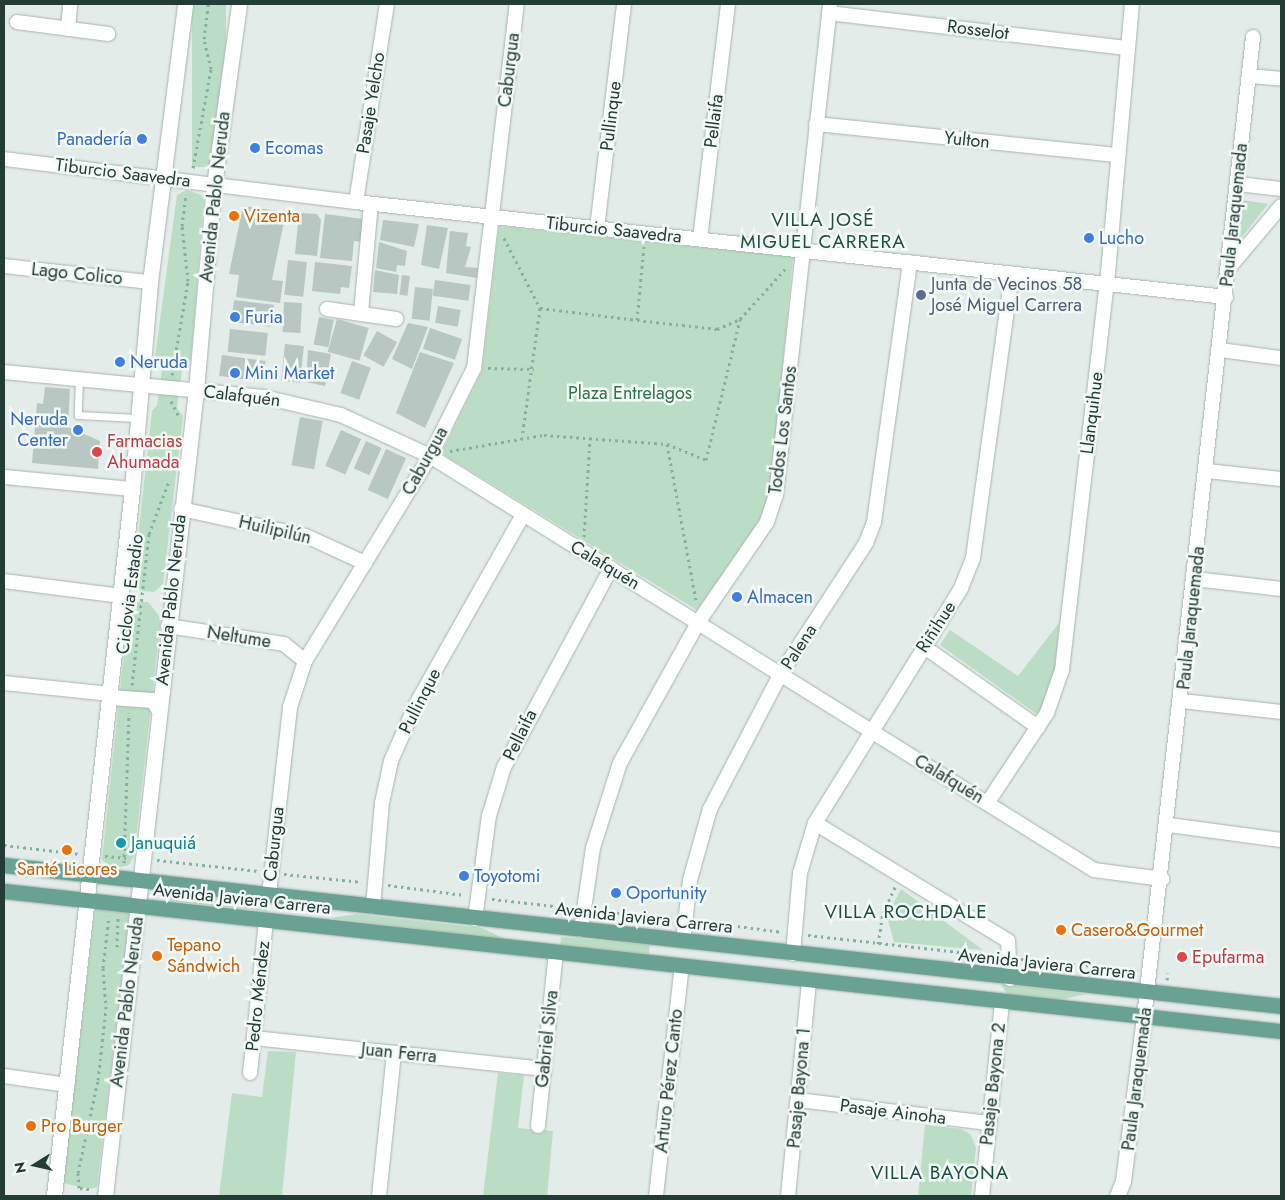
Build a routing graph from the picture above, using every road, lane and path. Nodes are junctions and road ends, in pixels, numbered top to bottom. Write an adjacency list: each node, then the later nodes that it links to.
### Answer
1 (70, 4): 12 (street)
2 (185, 4): 21 (main road)
3 (208, 4): 22 (path)
4 (239, 4): 24 (main road, Avenida Pablo Neruda)
5 (387, 4): 26 (street, Pasaje Yelcho)
6 (517, 4): 29 (street, Caburgua)
7 (624, 4): 30 (street, Pullinque)
8 (728, 4): 32 (street, Pellaifa)
9 (1132, 4): 15 (street, Llanquihue)
10 (829, 8): 15 (street, Rosselot); 18 (street, Todos Los Santos)
11 (17, 22): 12 (street)
12 (68, 29): 13 (street)
13 (108, 34)
14 (1253, 37): 16 (street, Paula Jaraquemada)
15 (1128, 48): 19 (street, Llanquihue)
16 (1249, 76): 17 (street); 23 (street, Paula Jaraquemada)
17 (1281, 80)
18 (816, 124): 19 (street, Yulton); 33 (street, Todos Los Santos)
19 (1118, 155): 39 (street, Llanquihue)
20 (4, 159): 21 (street, Tiburcio Saavedra)
21 (162, 177): 22 (street, Tiburcio Saavedra); 38 (main road)
22 (191, 182): 24 (street, Tiburcio Saavedra); 54 (path)
23 (1238, 184): 25 (street); 36 (street, Paula Jaraquemada)
24 (214, 185): 26 (street, Tiburcio Saavedra); 55 (main road, Avenida Pablo Neruda)
25 (1281, 189)
26 (356, 202): 27 (street, Tiburcio Saavedra)
27 (371, 204): 29 (street, Tiburcio Saavedra); 43 (street)
28 (1281, 206): 36 (street)
29 (492, 217): 30 (street, Tiburcio Saavedra); 41 (path); 49 (street, Caburgua)
30 (597, 228): 31 (street, Tiburcio Saavedra)
31 (646, 233): 32 (street, Tiburcio Saavedra); 46 (path)
32 (700, 239): 33 (street, Tiburcio Saavedra)
33 (802, 250): 34 (street, Tiburcio Saavedra); 45 (path); 76 (street, Todos Los Santos)
34 (910, 262): 37 (street, Tiburcio Saavedra); 80 (street, Palena)
35 (4, 266): 38 (street, Lago Colico)
36 (1228, 269): 40 (street, Paula Jaraquemada)
37 (1012, 274): 39 (street, Tiburcio Saavedra); 78 (street, Riñihue)
38 (150, 282): 53 (main road)
39 (1107, 284): 40 (street, Tiburcio Saavedra); 87 (street, Llanquihue)
40 (1226, 297): 47 (street, Paula Jaraquemada)
41 (540, 308): 46 (path); 50 (path)
42 (327, 310): 43 (street)
43 (361, 314): 44 (street)
44 (396, 319)
45 (740, 319): 46 (path); 60 (path)
46 (637, 320)
47 (1220, 350): 48 (street); 62 (street, Paula Jaraquemada)
48 (1281, 358)
49 (474, 368): 50 (path); 61 (street, Caburgua)
50 (534, 369): 58 (path)
51 (4, 372): 52 (street, Calafquén)
52 (79, 377): 53 (street, Calafquén); 56 (lane)
53 (140, 382): 54 (street, Calafquén); 56 (main road)
54 (171, 387): 55 (street, Calafquén); 57 (path)
55 (196, 390): 61 (street, Calafquén); 67 (main road, Avenida Pablo Neruda)
56 (137, 418): 66 (main road)
57 (178, 427)
58 (522, 437): 59 (path); 61 (path)
59 (590, 439): 60 (path); 69 (path)
60 (667, 444): 76 (path)
61 (430, 456): 68 (street, Calafquén); 70 (street, Caburgua)
62 (1207, 471): 65 (street); 72 (street, Paula Jaraquemada)
63 (172, 474): 83 (path, Ciclovia Estadio)
64 (4, 477): 66 (street)
65 (1281, 479)
66 (132, 489): 75 (main road)
67 (181, 509): 70 (street, Huilipilún); 77 (main road, Avenida Pablo Neruda)
68 (523, 515): 69 (street, Calafquén); 103 (street, Pullinque)
69 (583, 552): 71 (street, Calafquén)
70 (366, 563): 79 (street, Caburgua)
71 (611, 568): 76 (street, Calafquén); 105 (street, Pellaifa)
72 (1195, 579): 74 (street); 84 (street, Paula Jaraquemada)
73 (4, 581): 75 (street)
74 (1281, 589)
75 (121, 596): 82 (main road)
76 (700, 621): 80 (street, Calafquén); 108 (street, Todos Los Santos)
77 (168, 626): 79 (street, Neltume); 85 (main road, Avenida Pablo Neruda)
78 (923, 646): 87 (street); 88 (street, Riñihue)
79 (304, 661): 100 (street, Caburgua)
80 (780, 675): 88 (street, Calafquén); 109 (street, Palena)
81 (4, 683): 82 (street)
82 (110, 696): 83 (main road); 95 (main road)
83 (131, 698): 85 (main road); 94 (path, Ciclovia Estadio)
84 (1182, 701): 86 (street); 91 (street, Paula Jaraquemada)
85 (159, 710): 98 (main road, Avenida Pablo Neruda)
86 (1281, 712)
87 (1038, 727): 89 (street, Llanquihue)
88 (871, 732): 89 (street, Calafquén); 90 (street, Riñihue)
89 (988, 802): 97 (street, Calafquén)
90 (815, 823): 96 (street); 113 (street, Riñihue)
91 (1169, 825): 92 (street); 97 (street, Paula Jaraquemada)
92 (1281, 840)
93 (4, 865): 95 (main road, Avenida Javiera Carrera)
94 (124, 867)
95 (91, 875): 98 (main road, Avenida Javiera Carrera); 101 (main road)
96 (902, 876): 111 (path); 117 (street)
97 (1162, 879): 119 (street, Paula Jaraquemada)
98 (141, 880): 100 (main road, Avenida Javiera Carrera); 102 (main road, Avenida Pablo Neruda)
99 (4, 891): 101 (main road, Avenida Javiera Carrera)
100 (276, 896): 103 (main road, Avenida Javiera Carrera); 106 (main road)
101 (88, 900): 102 (main road, Avenida Javiera Carrera); 129 (main road)
102 (138, 906): 106 (main road, Avenida Javiera Carrera); 135 (main road, Avenida Pablo Neruda)
103 (373, 907): 105 (main road, Avenida Javiera Carrera)
104 (109, 913): 133 (path)
105 (475, 918): 107 (main road, Avenida Javiera Carrera)
106 (266, 920): 112 (main road, Avenida Javiera Carrera); 124 (street, Pedro Méndez)
107 (545, 926): 108 (main road, Avenida Javiera Carrera); 112 (main road)
108 (581, 930): 109 (main road, Avenida Javiera Carrera)
109 (683, 940): 110 (main road, Avenida Javiera Carrera)
110 (706, 943): 113 (main road, Avenida Javiera Carrera); 115 (main road)
111 (878, 944)
112 (556, 952): 115 (main road, Avenida Javiera Carrera); 126 (street, Gabriel Silva)
113 (793, 954): 114 (main road, Avenida Javiera Carrera)
114 (830, 959): 116 (main road, Avenida Javiera Carrera); 118 (main road)
115 (682, 966): 118 (main road, Avenida Javiera Carrera); 137 (street, Arturo Pérez Canto)
116 (982, 975): 117 (main road, Avenida Javiera Carrera); 120 (main road)
117 (1010, 979): 119 (main road, Avenida Javiera Carrera)
118 (809, 980): 120 (main road, Avenida Javiera Carrera); 130 (street, Pasaje Bayona 1)
119 (1147, 994): 121 (main road, Avenida Javiera Carrera); 122 (street, Paula Jaraquemada)
120 (1002, 1002): 122 (main road, Avenida Javiera Carrera); 131 (street, Pasaje Bayona 2)
121 (1281, 1006)
122 (1144, 1018): 123 (main road, Avenida Javiera Carrera); 140 (main road, Paula Jaraquemada)
123 (1281, 1031)
124 (254, 1038): 125 (street, Juan Ferra); 127 (street, Pedro Méndez)
125 (394, 1053): 126 (street, Juan Ferra); 136 (street)
126 (544, 1069): 132 (street, Gabriel Silva)
127 (250, 1072)
128 (4, 1076): 129 (street)
129 (67, 1085): 134 (main road)
130 (798, 1100): 131 (street, Pasaje Ainoha); 138 (street, Pasaje Bayona 1)
131 (988, 1123): 139 (street, Pasaje Bayona 2)
132 (538, 1126)
133 (89, 1189)
134 (54, 1196)
135 (105, 1196)
136 (378, 1196)
137 (656, 1196)
138 (788, 1196)
139 (982, 1196)
140 (1117, 1196)

